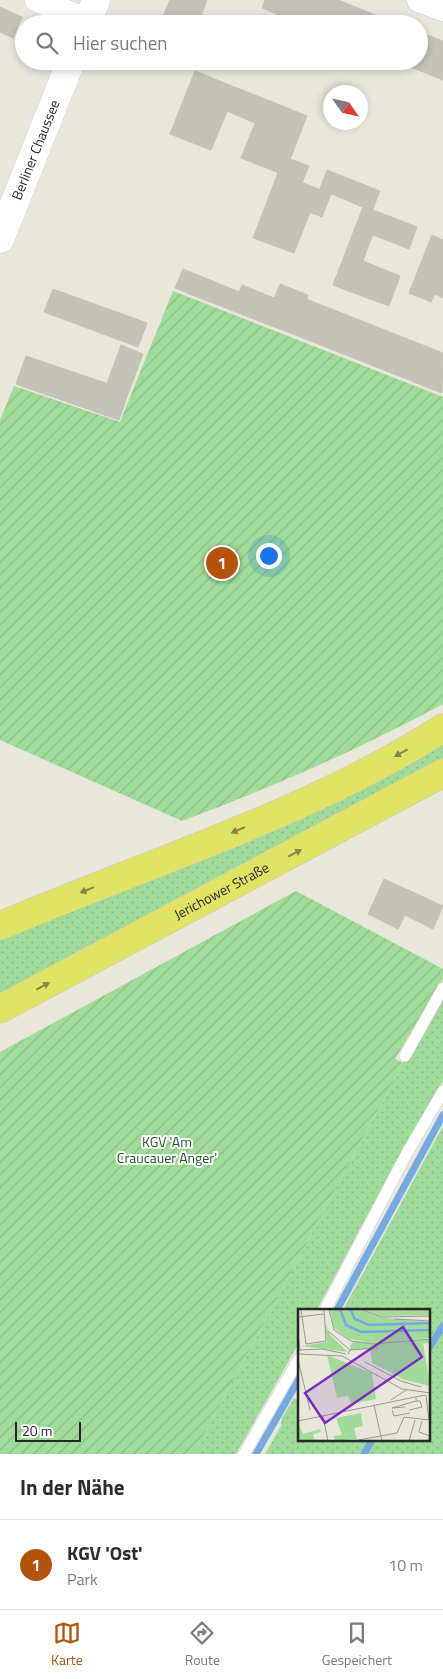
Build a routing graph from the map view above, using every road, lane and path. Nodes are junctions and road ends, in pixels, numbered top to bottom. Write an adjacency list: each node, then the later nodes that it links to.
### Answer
1 (37, 0): 4 (street)
2 (419, 0): 3 (street)
3 (443, 9)
4 (90, 15)
5 (67, 70): 6 (main road, Berliner Chaussee)
6 (0, 239)
7 (443, 728): 9 (main road, one-way to 9)
8 (443, 773): 11 (main road, Jerichower Straße, one-way to 8)
9 (0, 926)
10 (443, 988): 12 (lane)
11 (0, 1009)
12 (405, 1056)
13 (443, 1091): 14 (lane)
14 (326, 1309)
15 (298, 1361): 16 (lane)
16 (244, 1454)

